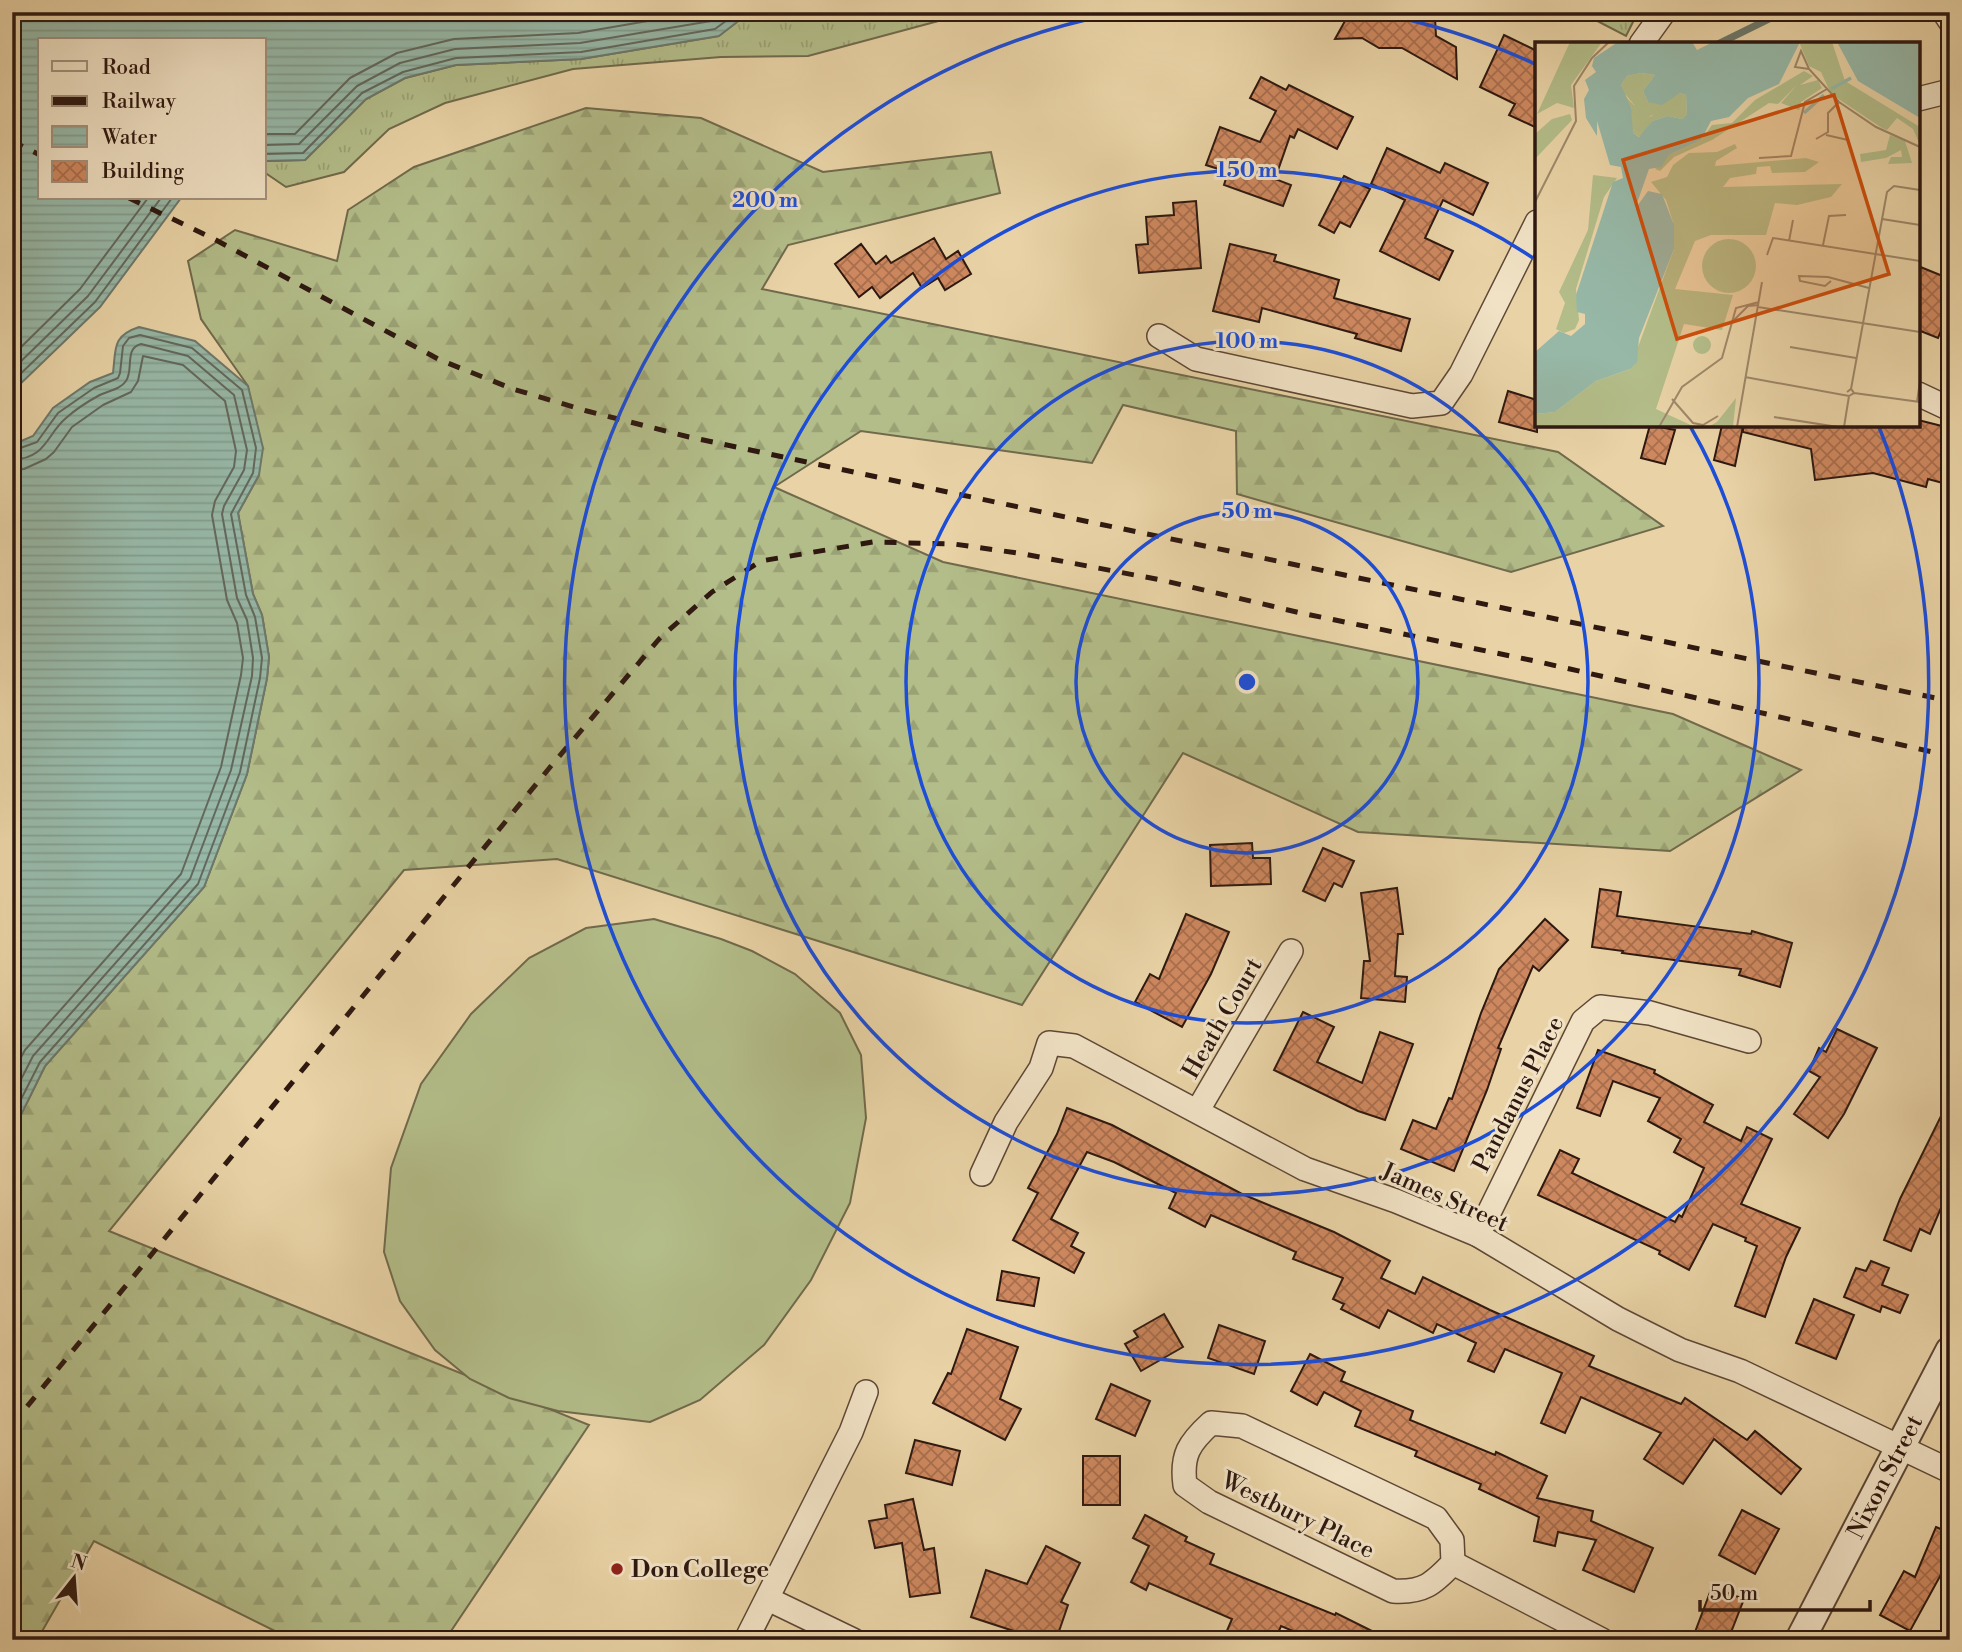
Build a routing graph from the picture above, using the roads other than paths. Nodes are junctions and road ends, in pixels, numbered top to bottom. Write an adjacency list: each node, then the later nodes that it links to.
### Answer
1 (1664, 12): 4 (street)
2 (1944, 12): 3 (street)
3 (1950, 21)
4 (1642, 42)
5 (1950, 91): 6 (street)
6 (1920, 98)
7 (1535, 226): 8 (street)
8 (1159, 336)
9 (1920, 395): 10 (street)
10 (1950, 409)
11 (1291, 951): 13 (street, Heath Court)
12 (1749, 1041): 15 (street, Pandanus Place)
13 (1198, 1110): 14 (street, James Street); 15 (street, James Street)
14 (982, 1174)
15 (1478, 1235): 18 (street, James Street)
16 (1950, 1351): 18 (street, Nixon Street)
17 (866, 1392): 21 (street)
18 (1900, 1446): 19 (street, James Street); 25 (street, Nixon Street)
19 (1950, 1471)
20 (1453, 1563): 20 (street, Westbury Place); 24 (street)
21 (768, 1599): 22 (street); 23 (street)
22 (746, 1640)
23 (853, 1640)
24 (1602, 1640)
25 (1800, 1640)

